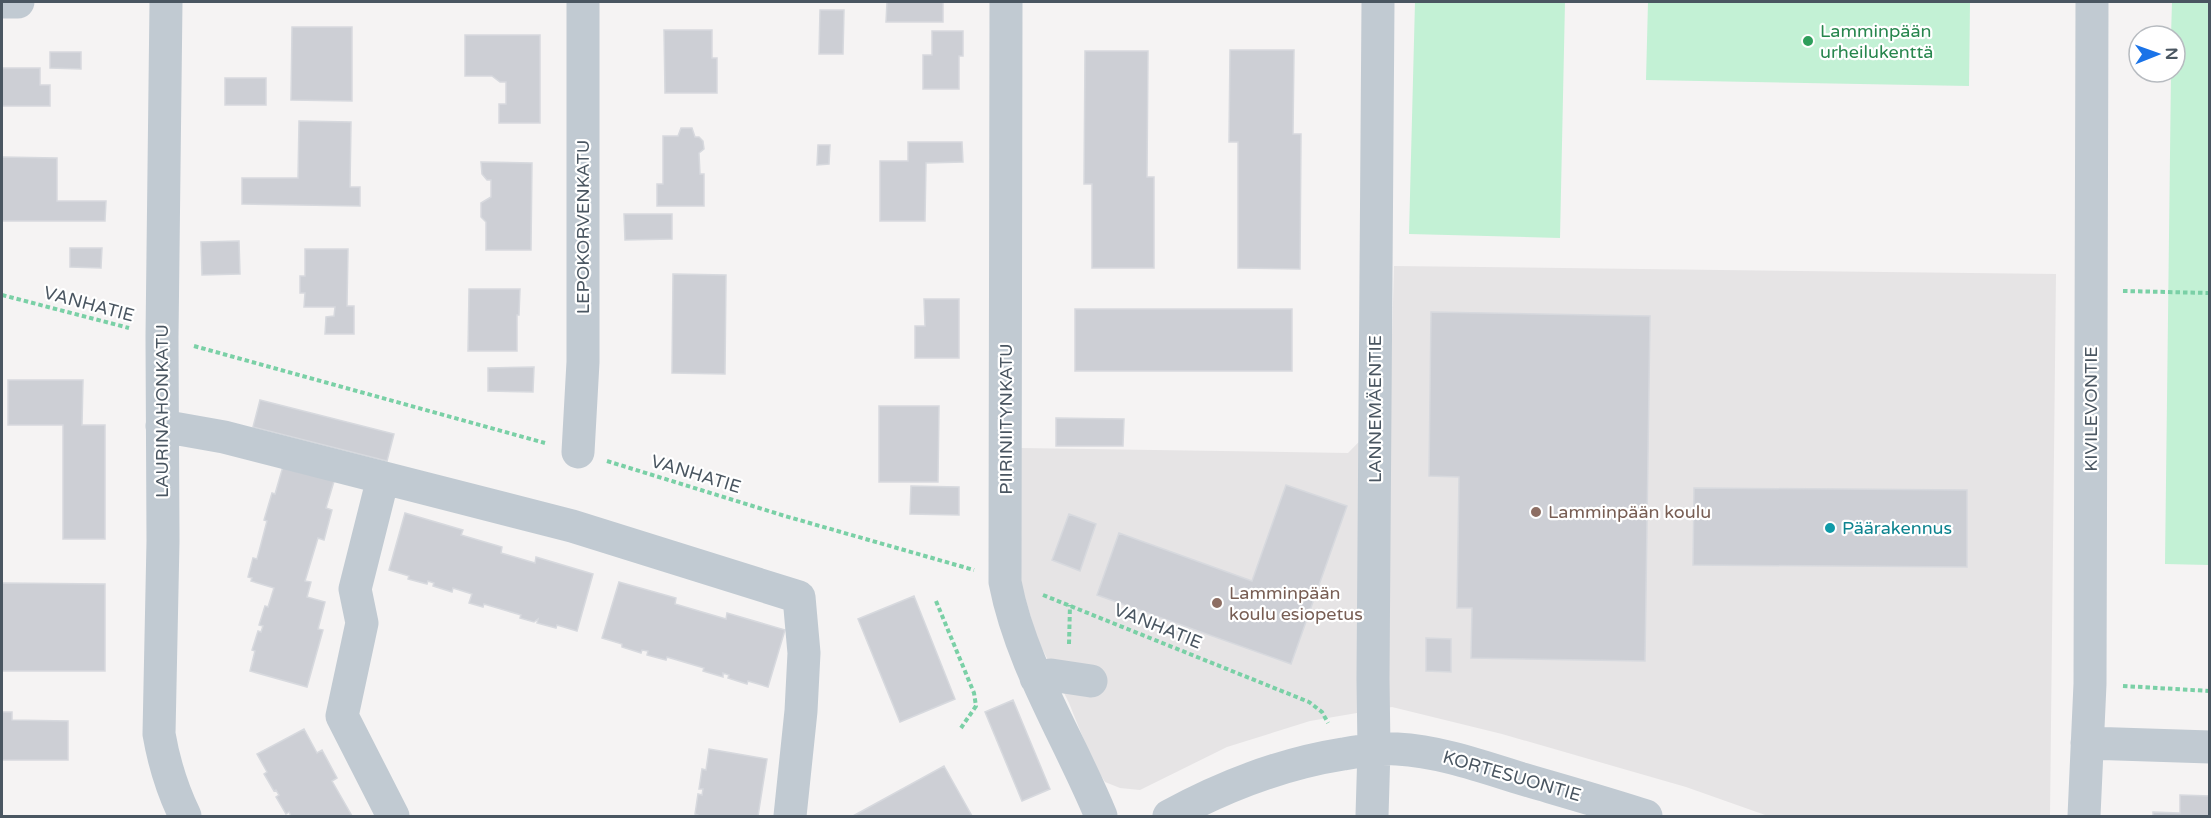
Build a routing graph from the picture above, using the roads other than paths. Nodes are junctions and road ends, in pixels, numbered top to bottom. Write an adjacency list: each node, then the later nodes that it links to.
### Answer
1 (2, 2): 2 (street)
2 (18, 2)
3 (166, 2): 8 (street, LAURINAHONKATU)
4 (583, 2): 9 (street, LEPOKORVENKATU)
5 (1006, 2): 11 (street, PIIRINIITYNKATU)
6 (1378, 2): 15 (street, LANNEMÄENTIE)
7 (2092, 2): 13 (street, KIVILEVONTIE)
8 (162, 426): 10 (street); 16 (street, LAURINAHONKATU)
9 (578, 452)
10 (383, 478): 17 (street); 18 (street)
11 (1036, 678): 12 (street); 19 (street, PIIRINIITYNKATU)
12 (1080, 679)
13 (2087, 743): 14 (street); 23 (street, KIVILEVONTIE)
14 (2210, 747)
15 (1374, 749): 20 (street, KORTESUONTIE); 21 (street, LANNEMÄENTIE); 22 (street, KORTESUONTIE)
16 (185, 816)
17 (393, 816)
18 (790, 816)
19 (1101, 816)
20 (1169, 816)
21 (1372, 816)
22 (1646, 816)
23 (2084, 816)

